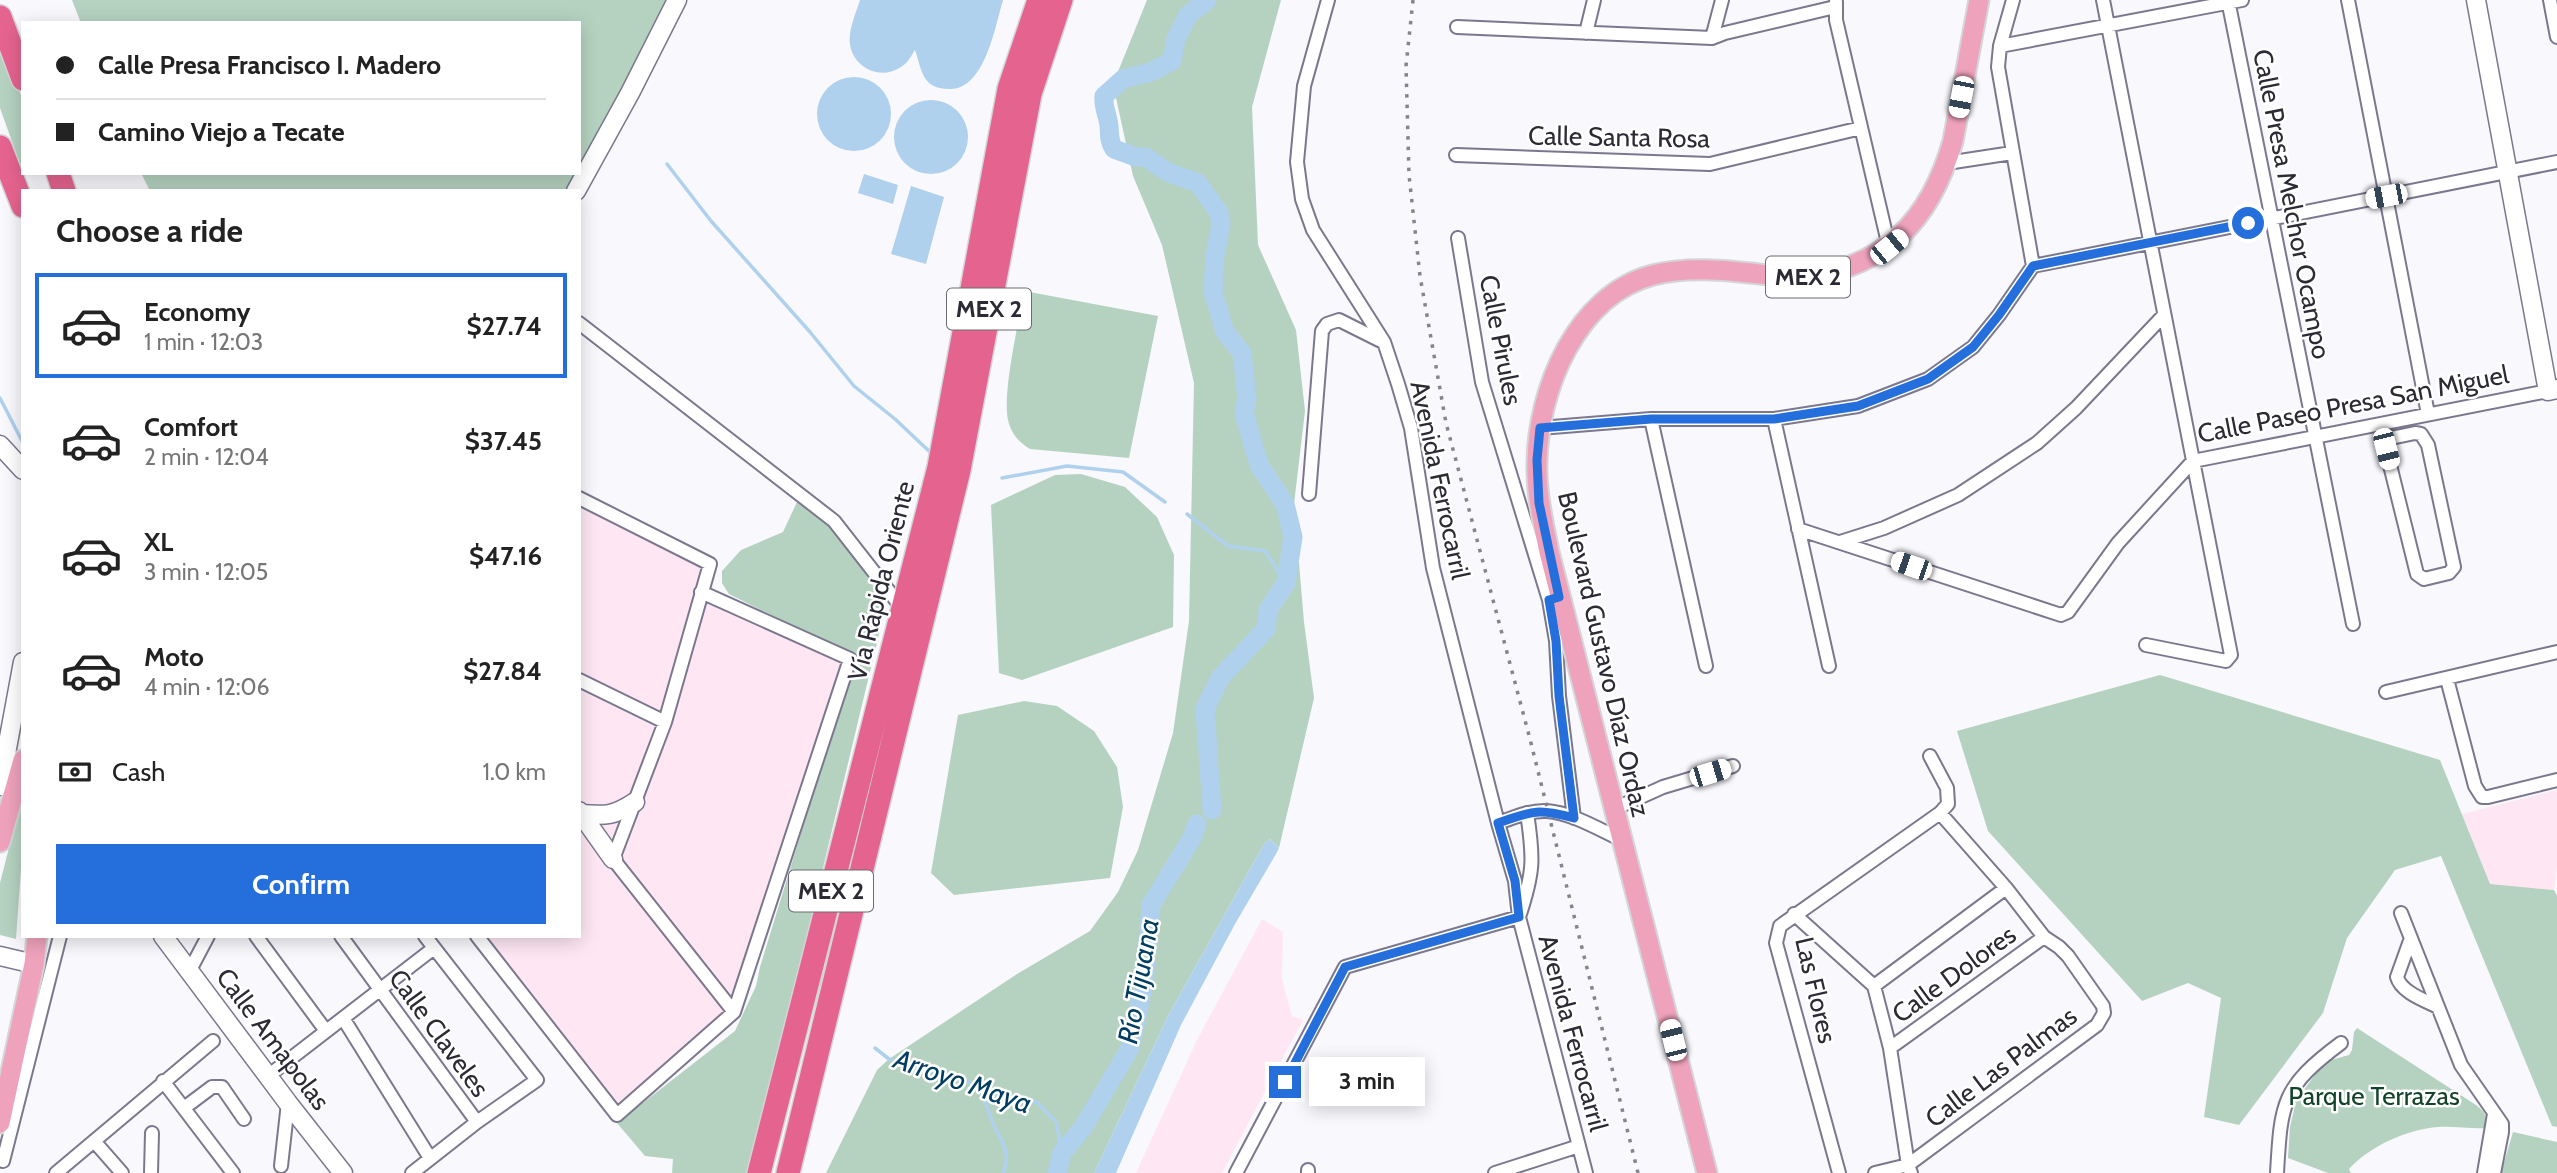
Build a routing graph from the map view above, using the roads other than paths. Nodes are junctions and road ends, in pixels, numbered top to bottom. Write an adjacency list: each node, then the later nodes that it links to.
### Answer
1 (677, 0): 31 (street)
2 (1039, 0): 59 (highway, Vía Rápida Oriente / MEX 2)
3 (1061, 0): 137 (highway, MEX 2)
4 (1328, 0): 41 (street, Avenida Ferrocarril)
5 (1594, 0): 19 (street)
6 (1722, 0): 21 (street)
7 (2014, 0): 22 (street)
8 (2104, 0): 17 (street)
9 (2242, 0): 13 (street)
10 (2348, 0): 32 (street)
11 (2476, 0): 30 (street)
12 (2550, 0): 20 (street)
13 (2228, 1): 17 (street); 34 (street, Calle Presa Melchor Ocampo)
14 (1976, 3): 29 (main road, Boulevard Gustavo Díaz Ordaz / MEX 2)
15 (1835, 4): 21 (street); 24 (street)
16 (0, 17): 23 (highway)
17 (2107, 26): 22 (street); 36 (street)
18 (1457, 27): 19 (street)
19 (1586, 33): 21 (street)
20 (2557, 37)
21 (1712, 38)
22 (2000, 46): 26 (street)
23 (21, 74)
24 (1861, 128): 27 (street, Calle Santa Rosa); 37 (street)
25 (0, 147): 33 (highway)
26 (2012, 153): 29 (street); 38 (street)
27 (1456, 155)
28 (2557, 162): 30 (street)
29 (1947, 163): 37 (main road, Boulevard Gustavo Díaz Ordaz / MEX 2)
30 (2508, 172): 32 (street); 42 (street)
31 (577, 189)
32 (2386, 196): 34 (street); 43 (street)
33 (21, 201)
34 (2272, 219): 36 (street); 49 (street, Calle Presa Melchor Ocampo)
35 (1458, 239): 58 (street, Calle Pirules)
36 (2150, 243): 38 (street); 39 (street)
37 (1889, 247): 47 (main road, Boulevard Gustavo Díaz Ordaz / MEX 2)
38 (2033, 266): 45 (street)
39 (2164, 316): 51 (street); 56 (street)
40 (581, 325): 59 (street)
41 (1384, 342): 53 (street); 83 (street, Avenida Ferrocarril)
42 (2553, 390): 43 (street, Calle Paseo Presa San Miguel)
43 (2428, 414): 46 (street, Calle Paseo Presa San Miguel)
44 (1651, 419): 45 (street); 47 (street); 63 (street)
45 (1774, 419): 55 (street)
46 (2401, 420): 48 (street); 49 (street, Calle Paseo Presa San Miguel)
47 (1540, 428): 58 (main road, Boulevard Gustavo Díaz Ordaz / MEX 2)
48 (2405, 436): 48 (street)
49 (2316, 437): 51 (street, Calle Paseo Presa San Miguel); 60 (street, Calle Presa Melchor Ocampo)
50 (0, 445): 52 (street)
51 (2193, 461): 56 (street, Calle Paseo Presa San Miguel); 61 (street)
52 (21, 468)
53 (1309, 495)
54 (581, 499): 57 (street)
55 (1798, 529): 56 (street); 64 (street)
56 (1839, 542)
57 (701, 592): 70 (street); 108 (street)
58 (1554, 599): 77 (main road, Boulevard Gustavo Díaz Ordaz / MEX 2); 82 (street, Calle Pirules)
59 (902, 608): 136 (highway, Vía Rápida Oriente / MEX 2)
60 (2353, 624)
61 (2146, 645)
62 (2557, 652): 66 (street)
63 (1706, 666)
64 (1829, 666)
65 (21, 668): 69 (street)
66 (2447, 679): 68 (street); 74 (street)
67 (581, 681): 70 (street)
68 (2386, 692)
69 (5, 715): 75 (street)
70 (665, 722): 76 (street)
71 (1930, 757): 80 (street)
72 (1733, 766): 77 (street)
73 (21, 767): 85 (main road)
74 (2557, 780)
75 (0, 786)
76 (635, 802): 78 (street); 86 (street)
77 (1614, 809): 84 (main road, Boulevard Gustavo Díaz Ordaz / MEX 2)
78 (581, 813)
79 (1527, 813): 82 (street); 83 (street); 90 (street)
80 (1940, 813): 87 (street, Calle Las Palmas); 89 (street, Las Flores)
81 (581, 814): 86 (street)
82 (1574, 818): 84 (street)
83 (1498, 823): 90 (street, Avenida Ferrocarril)
84 (1620, 839): 141 (main road, Boulevard Gustavo Díaz Ordaz / MEX 2)
85 (0, 842)
86 (614, 859): 108 (street)
87 (2006, 888): 91 (street, Calle Las Palmas); 105 (street)
88 (2401, 913): 100 (street)
89 (1794, 914): 105 (street); 142 (street, Las Flores)
90 (1519, 917): 124 (street, Avenida Ferrocarril); 138 (street)
91 (2044, 937): 113 (street, Calle Dolores); 128 (street, Calle Las Palmas)
92 (37, 938): 103 (main road)
93 (59, 938): 126 (street)
94 (164, 938): 104 (street, Calle Amapolas)
95 (207, 938): 104 (street)
96 (257, 938): 110 (street)
97 (342, 938): 106 (street, Calle Claveles)
98 (426, 938): 101 (street)
99 (479, 938): 108 (street)
100 (2411, 938): 107 (street); 107 (street)
101 (434, 948): 106 (street); 119 (street)
102 (0, 956): 103 (street)
103 (34, 964): 120 (main road)
104 (189, 972): 114 (street, Calle Amapolas)
105 (1874, 986): 113 (street)
106 (379, 990): 109 (street); 119 (street, Calle Claveles)
107 (2438, 1007): 123 (street)
108 (734, 1012)
109 (343, 1018): 110 (street); 125 (street)
110 (326, 1031): 114 (street)
111 (213, 1041): 115 (street)
112 (2341, 1043): 144 (street)
113 (1890, 1048): 128 (street)
114 (268, 1076): 116 (street, Calle Amapolas)
115 (163, 1082): 117 (street); 122 (street)
116 (288, 1103): 127 (street); 134 (street, Calle Amapolas)
117 (184, 1108): 118 (street); 133 (street)
118 (244, 1119)
119 (477, 1122): 125 (street)
120 (0, 1123)
121 (152, 1133): 132 (street)
122 (94, 1141): 130 (street); 131 (street)
123 (2495, 1143): 145 (street); 146 (street)
124 (1579, 1146): 139 (street); 140 (street, Avenida Ferrocarril)
125 (430, 1158): 135 (street)
126 (1, 1159): 129 (street)
127 (281, 1166)
128 (1910, 1169): 143 (street, Calle Las Palmas)
129 (10, 1173)
130 (56, 1173)
131 (122, 1173)
132 (151, 1173)
133 (233, 1173)
134 (343, 1173)
135 (412, 1173)
136 (759, 1173)
137 (788, 1173)
138 (1236, 1173)
139 (1495, 1173)
140 (1586, 1173)
141 (1707, 1173)
142 (1839, 1173)
143 (1875, 1173)
144 (2277, 1173)
145 (2484, 1173)
146 (2494, 1173)

